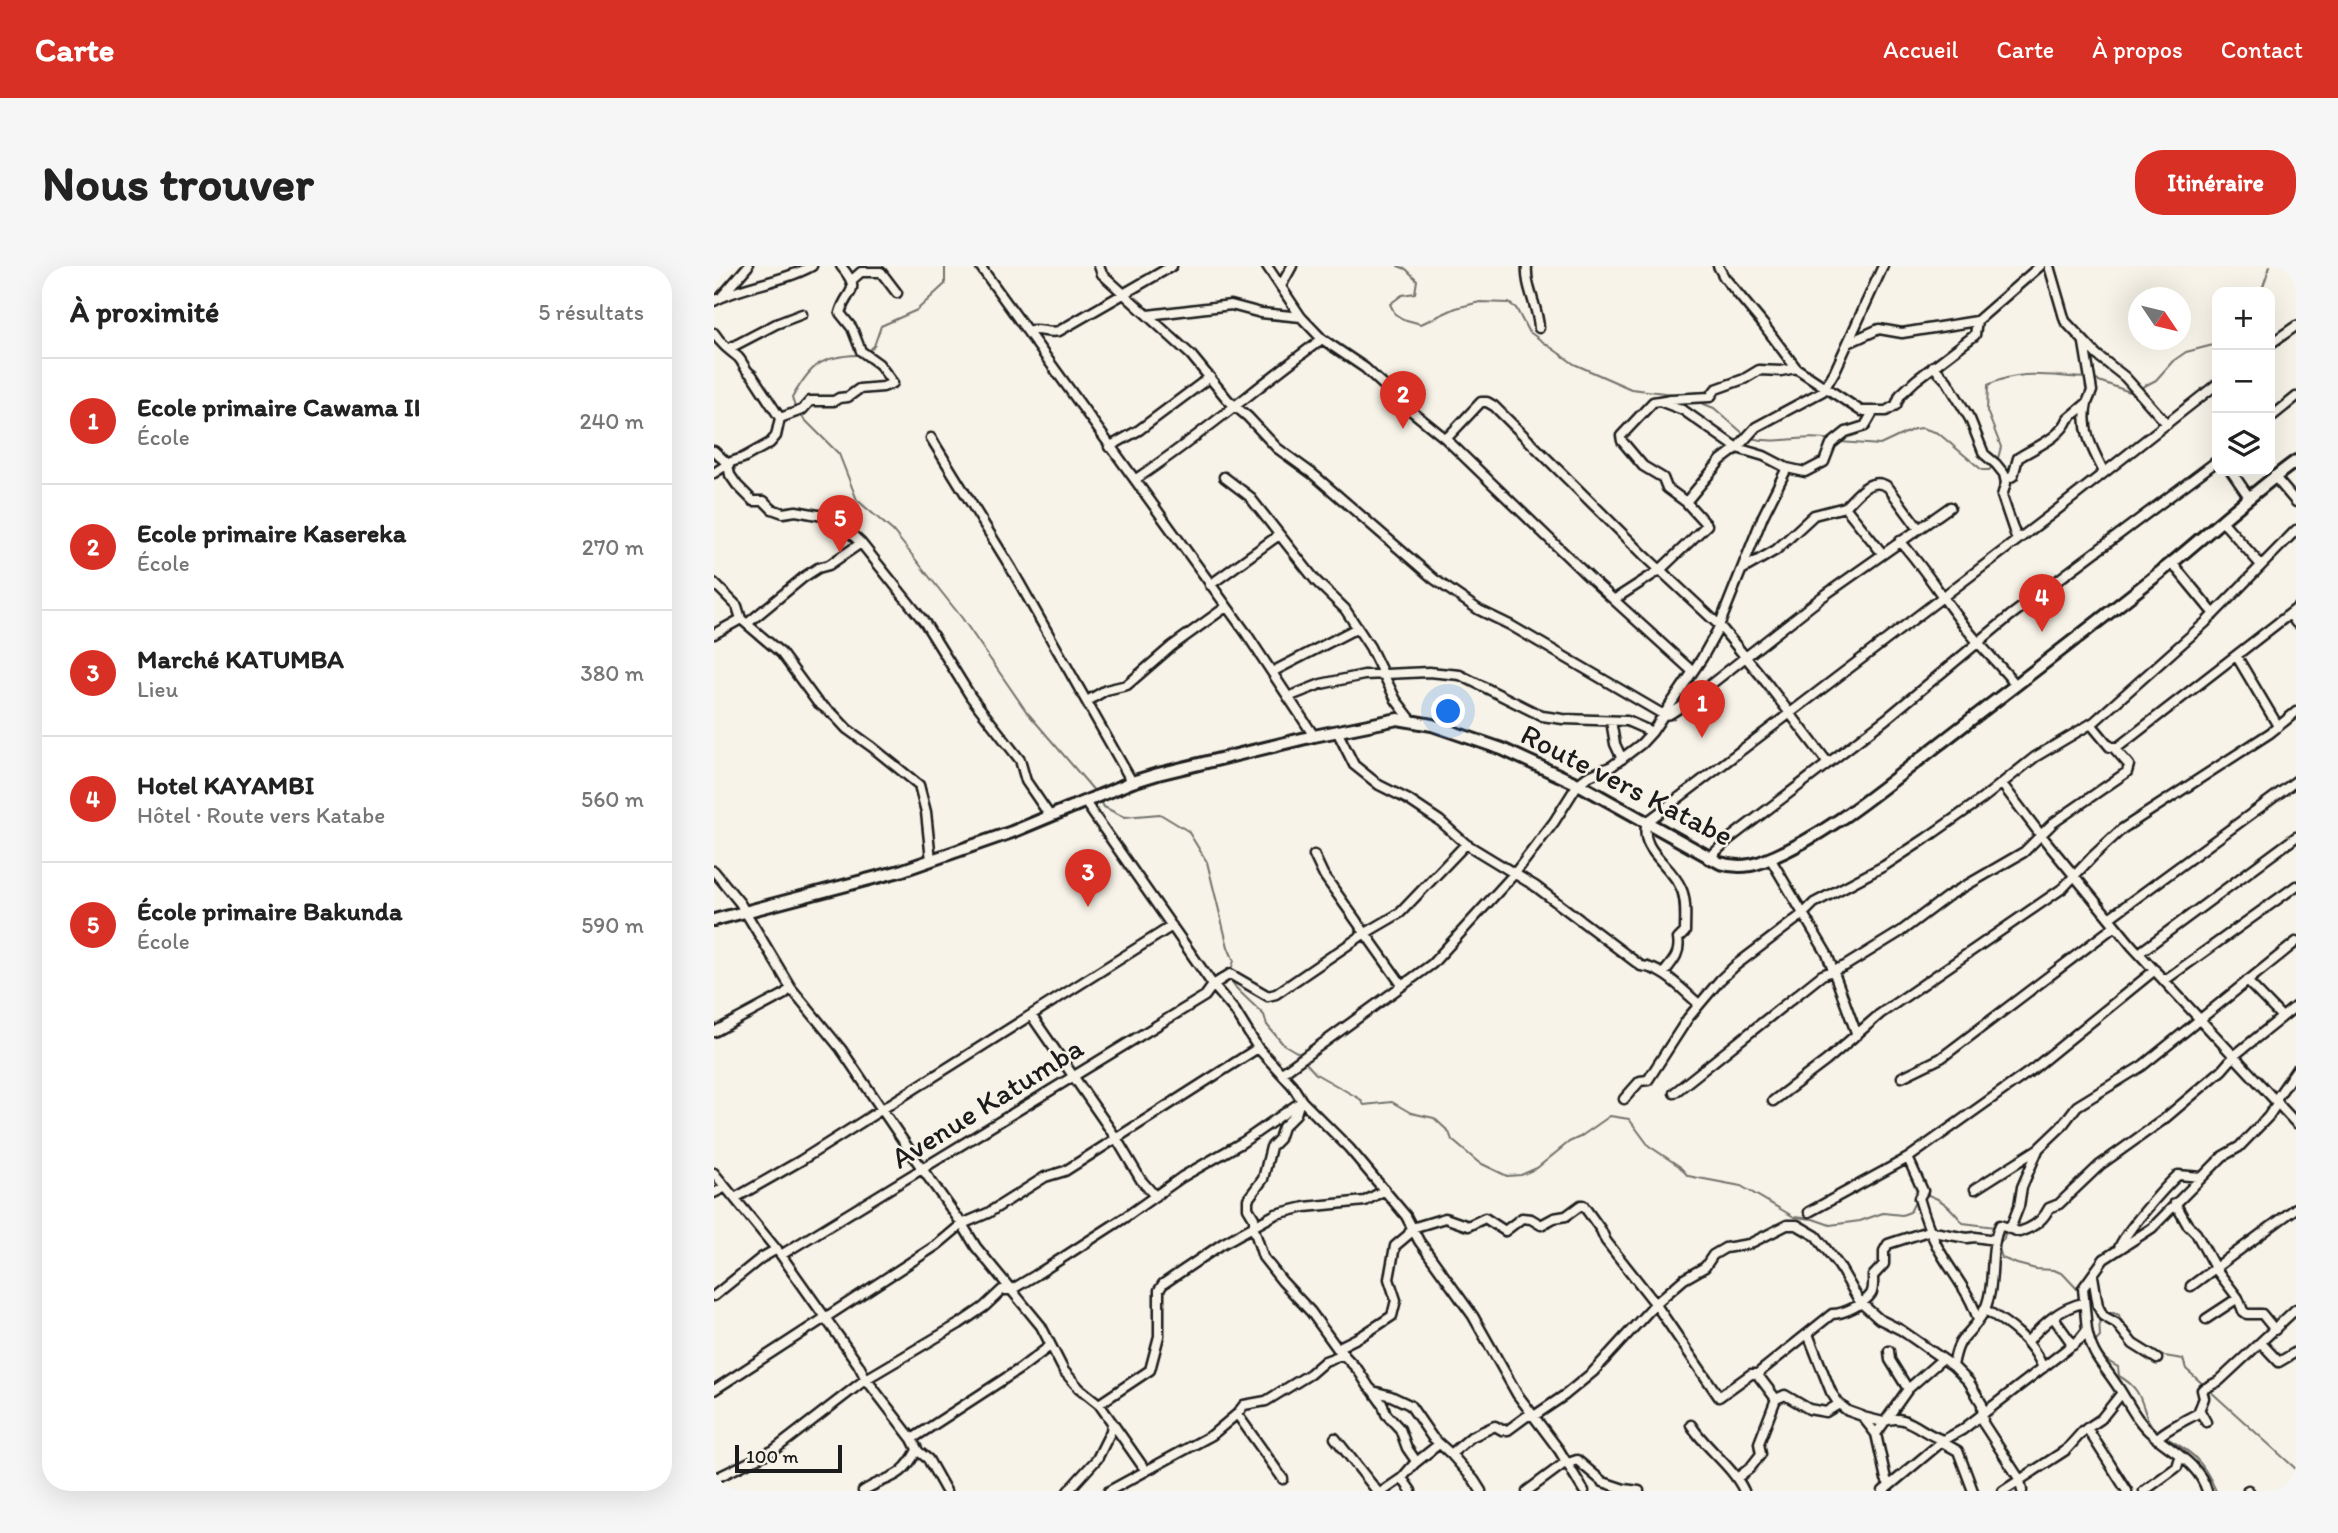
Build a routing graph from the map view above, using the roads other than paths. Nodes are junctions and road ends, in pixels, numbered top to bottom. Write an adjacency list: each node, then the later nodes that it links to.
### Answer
1 (748, 266): 18 (street)
2 (812, 266): 18 (street)
3 (841, 266): 14 (street)
4 (980, 266): 25 (street)
5 (1099, 266): 17 (street)
6 (1172, 266): 17 (street)
7 (1267, 266): 15 (street)
8 (1292, 266): 15 (street)
9 (1527, 266): 24 (street)
10 (1718, 266): 33 (street)
11 (1883, 266): 29 (street)
12 (2039, 266): 22 (street)
13 (2049, 266): 30 (street)
14 (852, 280): 16 (street); 43 (street)
15 (1281, 286): 21 (street)
16 (897, 293)
17 (1125, 293): 20 (street); 25 (street)
18 (718, 299)
19 (802, 314): 31 (street)
20 (1148, 315): 21 (street); 34 (street)
21 (1301, 317): 27 (street)
22 (1976, 321): 29 (street); 32 (street)
23 (2296, 326): 28 (street)
24 (1539, 328)
25 (1027, 331): 47 (street)
26 (714, 333): 31 (street)
27 (1322, 339): 40 (street); 46 (street)
28 (2275, 341)
29 (1848, 343): 35 (street)
30 (2084, 343): 39 (street); 44 (street)
31 (728, 349): 43 (street)
32 (1933, 366): 41 (street); 62 (street)
33 (1796, 368): 35 (street); 38 (street)
34 (1210, 377): 40 (street); 47 (street)
35 (1826, 386): 41 (street); 48 (street)
36 (2212, 388): 44 (street)
37 (2296, 397): 42 (street)
38 (1662, 402): 48 (street); 64 (street)
39 (2087, 403): 54 (street); 62 (street)
40 (1234, 406): 61 (street); 103 (street)
41 (1873, 412): 53 (street)
42 (2275, 414)
43 (780, 418): 51 (street)
44 (2167, 424): 54 (street)
45 (930, 438): 100 (street)
46 (1446, 439): 79 (street); 83 (street)
47 (1109, 447): 61 (street)
48 (1737, 449): 53 (street); 64 (street)
49 (714, 451): 51 (street)
50 (2296, 461): 57 (street, Route vers Katabe)
51 (728, 464): 55 (street); 56 (street)
52 (2212, 465): 92 (street)
53 (1787, 468): 78 (street)
54 (2104, 472): 72 (street)
55 (714, 474): 56 (street)
56 (730, 475): 74 (street)
57 (2275, 475)
58 (2234, 476): 63 (street)
59 (2274, 476): 63 (street, Route vers Katabe); 65 (street)
60 (1224, 477): 71 (street)
61 (1136, 479): 81 (street)
62 (2007, 480): 72 (street)
63 (2249, 497): 68 (street, Route vers Katabe)
64 (1686, 502): 79 (street)
65 (2296, 502)
66 (1846, 507): 69 (street); 75 (street); 78 (street)
67 (1950, 507): 69 (street)
68 (2222, 521): 76 (street, Route vers Katabe); 77 (street)
69 (1919, 529): 73 (street)
70 (2296, 530): 77 (street)
71 (1279, 535): 81 (street); 90 (street)
72 (2017, 540): 82 (street)
73 (1900, 541): 75 (street); 82 (street)
74 (861, 543): 87 (street); 119 (street)
75 (1882, 553): 94 (street)
76 (2172, 563): 86 (street); 98 (street, Route vers Katabe)
77 (2261, 565): 86 (street)
78 (1743, 569): 89 (street)
79 (1660, 570): 83 (street); 89 (street)
80 (714, 583): 87 (street)
81 (1210, 585): 84 (street)
82 (1944, 595): 92 (street); 102 (street)
83 (1615, 599): 96 (street)
84 (1226, 607): 95 (street); 100 (street)
85 (2293, 612): 88 (street); 93 (street)
86 (2214, 614): 106 (street)
87 (745, 621): 91 (street); 127 (street)
88 (2296, 623)
89 (1719, 625): 94 (street); 96 (street)
90 (1357, 628): 95 (street); 97 (street)
91 (714, 634)
92 (1978, 642): 98 (street); 113 (street)
93 (2237, 657): 107 (street); 111 (street)
94 (1744, 658): 102 (street); 103 (street)
95 (1272, 671): 99 (street)
96 (1692, 671): 103 (street)
97 (1381, 673): 99 (street); 104 (street); 105 (street)
98 (2016, 685): 125 (street, Route vers Katabe)
99 (1288, 697): 110 (street)
100 (1087, 701): 115 (street)
101 (2296, 712): 107 (street)
102 (1790, 714): 113 (street); 120 (street)
103 (1664, 715): 109 (street)
104 (1611, 720): 109 (street); 112 (street)
105 (1412, 721): 108 (street, Route vers Katabe); 117 (street, Route vers Katabe)
106 (2091, 724): 111 (street); 116 (street)
107 (2278, 726): 130 (street)
108 (1337, 731): 110 (street, Route vers Katabe); 123 (street)
109 (1651, 732): 112 (street)
110 (1314, 736): 115 (street, Route vers Katabe)
111 (2114, 748): 121 (street)
112 (1622, 759): 117 (street)
113 (1828, 763): 126 (street)
114 (2296, 781): 135 (street)
115 (1132, 782): 118 (street, Route vers Katabe)
116 (2002, 784): 121 (street); 133 (street)
117 (1578, 785): 120 (street, Route vers Katabe); 129 (street)
118 (1088, 800): 119 (street, Route vers Katabe); 136 (street)
119 (1049, 816): 127 (street, Route vers Katabe)
120 (1647, 822): 126 (street, Route vers Katabe); 142 (street)
121 (2040, 834): 130 (street); 140 (street)
122 (2296, 837): 139 (street)
123 (1466, 844): 129 (street); 137 (street)
124 (1314, 855): 137 (street)
125 (1770, 858): 126 (street, Route vers Katabe); 133 (street)
126 (1708, 859)
127 (931, 860): 132 (street, Route vers Katabe)
128 (714, 871): 132 (street)
129 (1515, 873): 142 (street); 146 (street)
130 (2074, 877): 135 (street); 154 (street)
131 (2296, 886): 143 (street)
132 (744, 913): 134 (street, Route vers Katabe); 147 (street)
133 (1803, 914): 140 (street); 148 (street)
134 (714, 920)
135 (2112, 922): 139 (street); 160 (street)
136 (1172, 926): 145 (street); 150 (street)
137 (1364, 934): 145 (street); 146 (street)
138 (2296, 942): 144 (street)
139 (2139, 953): 141 (street)
140 (1833, 970): 154 (street); 161 (street)
141 (2155, 970): 143 (street); 170 (street)
142 (1663, 974): 148 (street)
143 (2165, 979): 152 (street)
144 (2247, 981): 151 (street); 152 (street)
145 (1213, 985): 155 (street); 159 (street, Avenue Katumba)
146 (1402, 985): 158 (street)
147 (791, 988): 153 (street); 166 (street)
148 (1699, 1004): 162 (street)
149 (2296, 1006): 151 (street)
150 (1031, 1015): 159 (street); 166 (street)
151 (2282, 1017): 156 (street)
152 (2202, 1020): 156 (street); 169 (street)
153 (714, 1032)
154 (1857, 1035): 163 (street)
155 (1258, 1048): 158 (street); 168 (street)
156 (2235, 1055): 164 (street); 186 (street)
157 (2296, 1070): 164 (street)
158 (1282, 1073): 165 (street)
159 (1073, 1077): 168 (street); 171 (street, Avenue Katumba)
160 (1902, 1077)
161 (1674, 1093)
162 (1624, 1099)
163 (1773, 1101)
164 (2277, 1101): 167 (street); 173 (street)
165 (1301, 1103): 176 (street); 178 (street); 184 (street)
166 (881, 1109): 171 (street); 179 (street)
167 (2296, 1123)
168 (1116, 1138): 178 (street); 183 (street)
169 (2038, 1149): 175 (street); 186 (street)
170 (1908, 1158): 182 (street); 187 (street)
171 (923, 1170): 183 (street); 190 (street, Avenue Katumba)
172 (714, 1173): 174 (street)
173 (2201, 1177): 180 (street); 189 (street)
174 (724, 1188): 177 (street); 179 (street)
175 (1975, 1189)
176 (1385, 1190): 184 (street); 185 (street)
177 (714, 1193)
178 (1155, 1196): 194 (street)
179 (735, 1198): 190 (street)
180 (2175, 1203): 189 (street); 191 (street)
181 (2296, 1208): 191 (street)
182 (1809, 1212)
183 (962, 1224): 194 (street); 202 (street)
184 (1254, 1226): 213 (street); 227 (street)
185 (1412, 1228): 199 (street); 213 (street); 232 (street)
186 (2010, 1228): 188 (street)
187 (1932, 1232): 188 (street); 197 (street); 205 (street)
188 (1994, 1240): 200 (street)
189 (2119, 1248): 192 (street)
190 (779, 1252): 195 (street, Avenue Katumba); 202 (street)
191 (2215, 1268): 193 (street); 196 (street)
192 (2093, 1276): 198 (street); 217 (street)
193 (2191, 1286)
194 (1011, 1290): 212 (street); 221 (street)
195 (714, 1296)
196 (2238, 1298): 204 (street); 207 (street)
197 (1860, 1302): 199 (street); 208 (street); 216 (street)
198 (2084, 1303): 203 (street); 206 (street)
199 (1655, 1304): 220 (street); 232 (street)
200 (1984, 1309): 205 (street); 209 (street)
201 (2296, 1309): 207 (street)
202 (825, 1317): 221 (street); 223 (street)
203 (2053, 1317): 209 (street); 211 (street)
204 (2206, 1319)
205 (1978, 1320): 218 (street)
206 (2087, 1330): 211 (street); 225 (street)
207 (2275, 1330): 210 (street)
208 (1808, 1334): 220 (street); 228 (street)
209 (2028, 1341): 219 (street)
210 (2261, 1343): 215 (street); 229 (street)
211 (2073, 1345): 219 (street)
212 (1051, 1346): 227 (street); 242 (street)
213 (1340, 1351): 224 (street); 231 (street)
214 (1889, 1351): 222 (street)
215 (2296, 1352)
216 (1942, 1359): 218 (street); 222 (street)
217 (2157, 1359)
218 (1953, 1366): 230 (street)
219 (2043, 1367): 230 (street)
220 (1757, 1374): 226 (street)
221 (866, 1379): 242 (street); 253 (street)
222 (1909, 1388): 235 (street)
223 (714, 1390)
224 (1373, 1391): 244 (street); 248 (street)
225 (2121, 1394): 238 (street); 241 (street)
226 (1776, 1399): 228 (street); 252 (street)
227 (1098, 1404): 234 (street)
228 (1839, 1404): 233 (street)
229 (2200, 1411): 236 (street); 241 (street)
230 (1981, 1413): 243 (street); 255 (street)
231 (1237, 1415): 250 (street); 254 (street)
232 (1534, 1416): 246 (street); 249 (street)
233 (1862, 1416): 235 (street); 239 (street)
234 (1112, 1422): 250 (street); 259 (street)
235 (1883, 1422): 239 (street); 243 (street)
236 (2206, 1422)
237 (1691, 1425): 252 (street)
238 (2087, 1429): 255 (street); 272 (street)
239 (1876, 1434): 256 (street)
240 (1335, 1438): 261 (street)
241 (2157, 1438): 247 (street)
242 (912, 1439): 245 (street)
243 (1943, 1441): 256 (street); 269 (street)
244 (1439, 1444): 246 (street); 248 (street)
245 (917, 1450): 257 (street); 258 (street)
246 (1451, 1454): 264 (street)
247 (2180, 1457): 273 (street); 274 (street)
248 (1416, 1461): 251 (street)
249 (1567, 1464): 265 (street); 266 (street); 267 (street)
250 (1146, 1472): 260 (street)
251 (1402, 1478): 262 (street); 263 (street)
252 (1737, 1478): 268 (street)
253 (714, 1479)
254 (1283, 1479)
255 (2020, 1480): 270 (street); 271 (street)
256 (1886, 1488)
257 (863, 1491)
258 (946, 1491)
259 (1068, 1491)
260 (1109, 1491)
261 (1377, 1491)
262 (1383, 1491)
263 (1411, 1491)
264 (1480, 1491)
265 (1527, 1491)
266 (1584, 1491)
267 (1639, 1491)
268 (1744, 1491)
269 (1973, 1491)
270 (2003, 1491)
271 (2022, 1491)
272 (2127, 1491)
273 (2144, 1491)
274 (2207, 1491)

